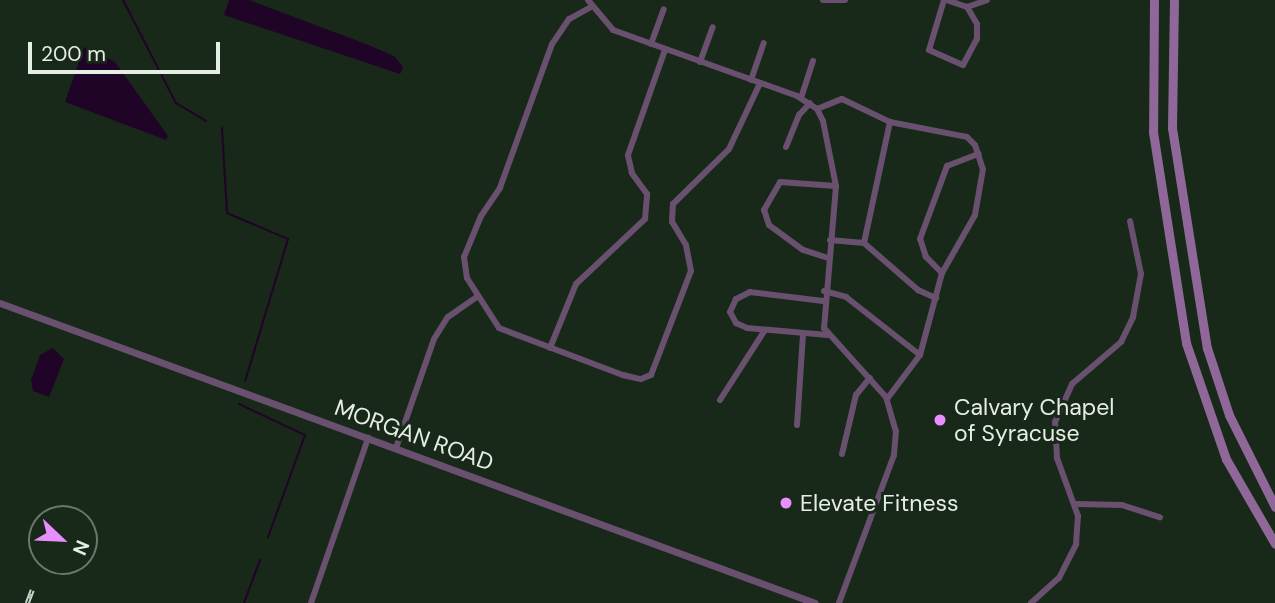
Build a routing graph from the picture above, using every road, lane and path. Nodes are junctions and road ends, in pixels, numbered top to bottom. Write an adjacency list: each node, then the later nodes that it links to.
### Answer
1 (822, 0): 2 (street)
2 (845, 0)
3 (946, 0): 8 (street); 8 (street)
4 (987, 0): 8 (street)
5 (1154, 0): 50 (main road)
6 (1174, 0): 48 (main road)
7 (590, 3): 12 (street); 31 (street)
8 (967, 7)
9 (664, 9): 12 (street)
10 (713, 27): 15 (street)
11 (764, 43): 16 (street)
12 (651, 44): 13 (street)
13 (665, 50): 15 (street); 38 (street)
14 (813, 61): 18 (street)
15 (700, 62): 16 (street)
16 (751, 80): 17 (street)
17 (761, 83): 18 (street); 38 (street)
18 (802, 98): 19 (street)
19 (810, 103): 20 (street); 22 (street)
20 (817, 109): 21 (street); 24 (street)
21 (890, 122): 23 (street); 27 (street)
22 (786, 147)
23 (979, 154): 29 (street); 29 (street)
24 (836, 186): 26 (street); 28 (street)
25 (1130, 221): 47 (street)
26 (830, 240): 27 (street); 28 (street)
27 (864, 243): 32 (street)
28 (828, 258): 30 (street)
29 (942, 273): 32 (street)
30 (824, 291): 33 (street); 39 (street)
31 (477, 297): 38 (street); 45 (street)
32 (936, 298): 39 (street)
33 (823, 301): 35 (street); 37 (street)
34 (0, 303): 44 (street, MORGAN ROAD)
35 (765, 330): 36 (street); 42 (street)
36 (803, 334): 37 (street); 43 (street)
37 (828, 335): 40 (street)
38 (551, 348)
39 (920, 355): 41 (street)
40 (870, 378): 41 (street); 46 (street)
41 (887, 399): 53 (street)
42 (720, 400)
43 (797, 425)
44 (368, 438): 45 (street, MORGAN ROAD); 51 (street)
45 (396, 448): 52 (street, MORGAN ROAD)
46 (842, 454)
47 (1076, 504): 49 (street); 54 (street)
48 (1275, 507)
49 (1160, 517)
50 (1275, 544)
51 (311, 603)
52 (815, 603)
53 (839, 603)
54 (1031, 603)

